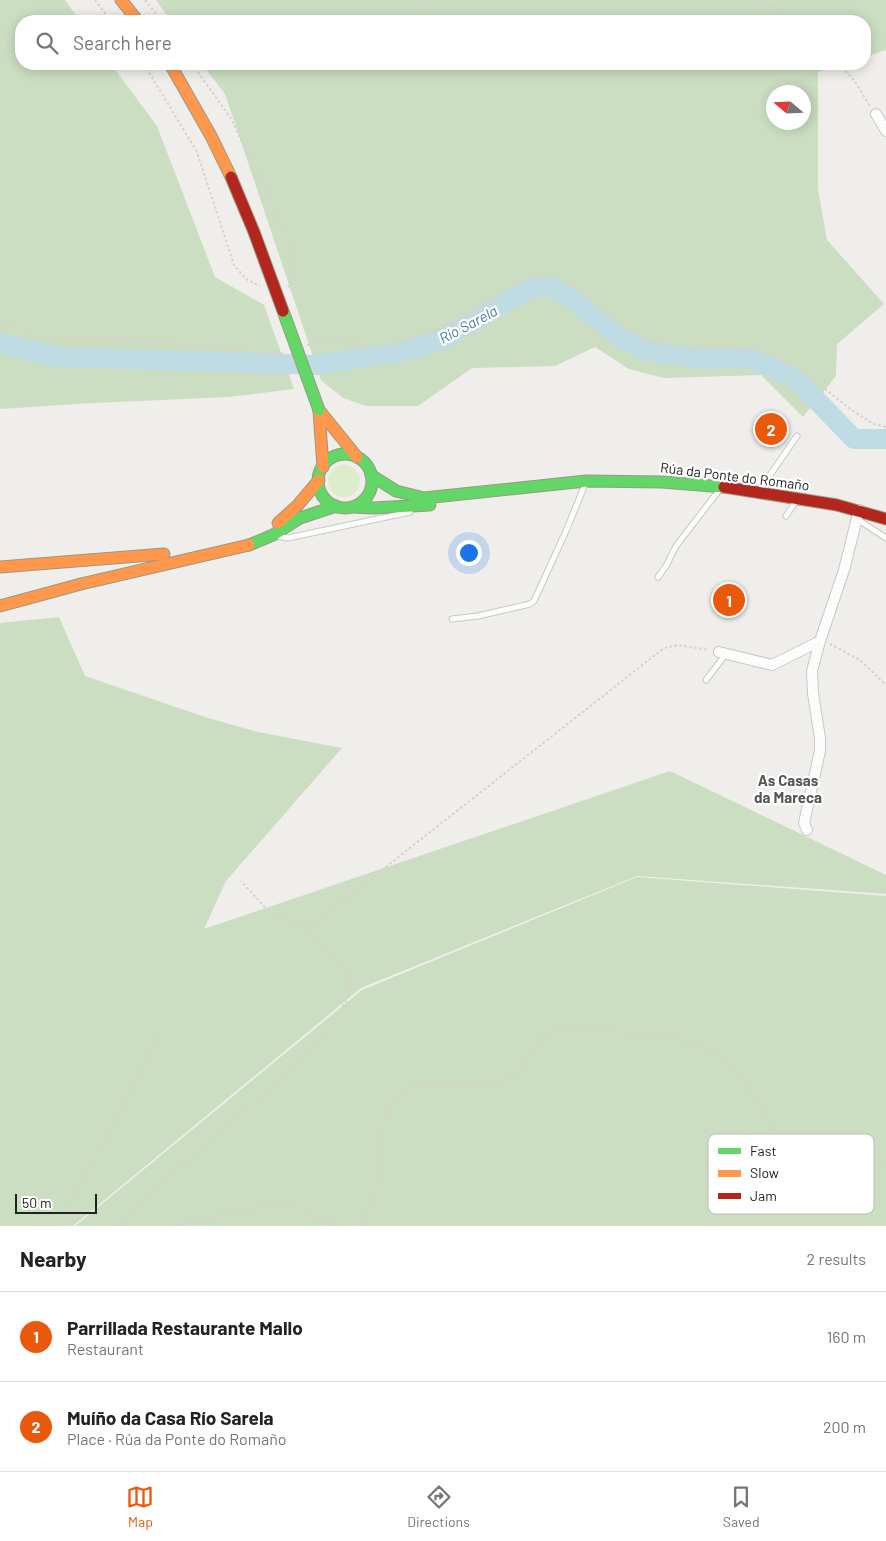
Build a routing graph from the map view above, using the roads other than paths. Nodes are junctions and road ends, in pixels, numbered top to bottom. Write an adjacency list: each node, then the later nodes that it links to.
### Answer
1 (121, 0): 2 (main road)
2 (133, 15)
3 (173, 70): 6 (main road, bridge)
4 (876, 114): 5 (street)
5 (886, 131)
6 (319, 410): 8 (main road); 9 (main road)
7 (797, 436): 15 (lane)
8 (357, 457): 9 (main road); 10 (main road)
9 (323, 466): 11 (main road)
10 (371, 475): 14 (main road); 19 (main road)
11 (319, 480): 18 (main road); 27 (main road)
12 (586, 482): 13 (main road, Rúa da Ponte do Romaño); 14 (main road, Rúa da Ponte do Romaño); 35 (lane)
13 (722, 487): 15 (main road, Rúa da Ponte do Romaño); 32 (lane)
14 (489, 492): 17 (main road)
15 (758, 492): 16 (main road, Rúa da Ponte do Romaño)
16 (797, 498): 22 (main road, Rúa da Ponte do Romaño); 23 (lane)
17 (439, 504): 20 (main road); 21 (lane)
18 (336, 506): 19 (main road); 25 (main road)
19 (354, 507): 20 (main road)
20 (386, 507): 21 (lane)
21 (406, 513): 25 (lane)
22 (858, 514): 24 (main road, Rúa da Ponte do Romaño); 26 (lane); 36 (street)
23 (786, 516)
24 (886, 519)
25 (274, 535): 28 (main road)
26 (886, 538)
27 (164, 554): 29 (main road); 31 (main road)
28 (186, 558): 31 (main road); 34 (main road)
29 (100, 559): 30 (main road); 31 (main road)
30 (0, 567)
31 (112, 567): 33 (main road)
32 (658, 577)
33 (0, 601)
34 (0, 606)
35 (452, 619)
36 (820, 641): 37 (street); 39 (street)
37 (723, 653): 38 (lane)
38 (706, 680)
39 (807, 830)

